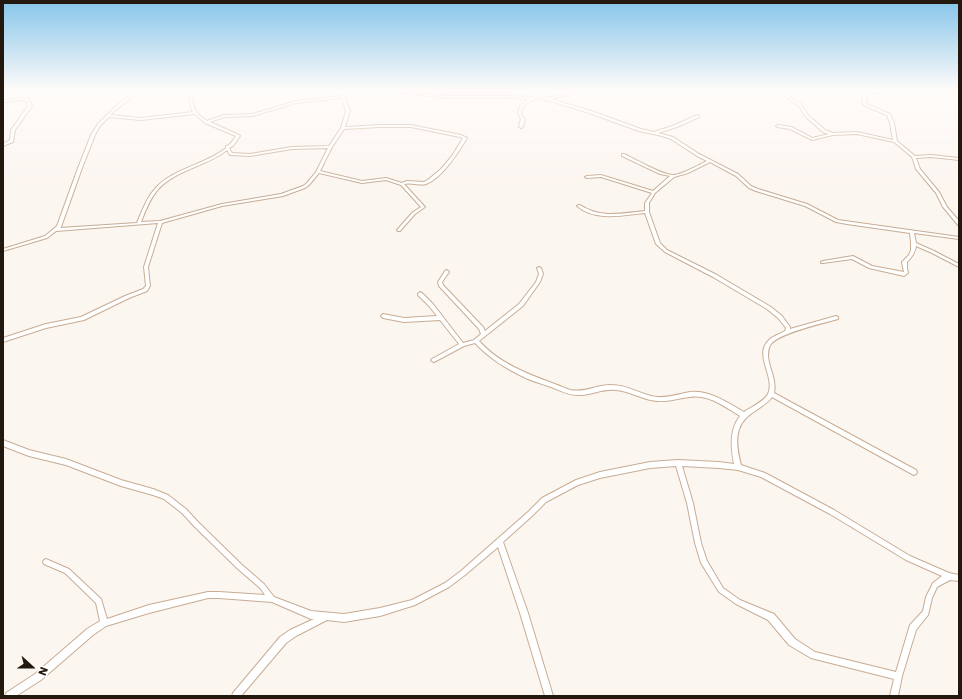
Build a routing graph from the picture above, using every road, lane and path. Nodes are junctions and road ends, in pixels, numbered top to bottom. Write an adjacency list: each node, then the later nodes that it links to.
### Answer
1 (19, 122): 16 (street)
2 (102, 122): 33 (street)
3 (206, 122): 17 (street)
4 (345, 122): 12 (street)
5 (523, 122): 11 (street)
6 (617, 122): 13 (street)
7 (686, 122): 13 (street)
8 (813, 122): 14 (street)
9 (891, 122): 15 (street)
10 (778, 126): 14 (street)
11 (521, 127)
12 (343, 128): 18 (street); 26 (street)
13 (654, 133): 22 (street)
14 (833, 134): 15 (street)
15 (895, 141): 20 (street)
16 (3, 145)
17 (228, 148): 18 (street); 31 (street)
18 (330, 148): 23 (street)
19 (623, 155): 24 (street)
20 (914, 157): 21 (street); 32 (street)
21 (959, 159)
22 (710, 161): 24 (street); 35 (street)
23 (318, 172): 26 (street); 30 (street)
24 (673, 176): 27 (street)
25 (587, 178): 27 (street)
26 (402, 184): 34 (street)
27 (654, 192): 29 (street)
28 (579, 206): 29 (street)
29 (647, 212): 47 (street)
30 (160, 222): 31 (street); 49 (street)
31 (138, 224): 33 (street)
32 (959, 224)
33 (56, 230): 38 (street)
34 (399, 230)
35 (912, 233): 36 (street); 37 (street)
36 (959, 238)
37 (914, 244): 39 (street); 40 (street)
38 (3, 250)
39 (823, 262)
40 (959, 266)
41 (539, 268): 48 (street)
42 (447, 272): 48 (street)
43 (420, 294): 45 (street)
44 (383, 316): 45 (street)
45 (441, 318): 51 (street)
46 (836, 318): 47 (street)
47 (787, 332): 53 (street)
48 (484, 335): 50 (street)
49 (3, 340)
50 (476, 341): 51 (street); 54 (street)
51 (462, 345): 52 (street)
52 (434, 360)
53 (771, 394): 54 (street); 58 (street)
54 (744, 415): 57 (street)
55 (3, 442): 63 (street)
56 (678, 463): 57 (street); 59 (street); 66 (street)
57 (738, 467): 61 (street)
58 (914, 472)
59 (499, 541): 64 (street); 69 (street)
60 (46, 562): 65 (street)
61 (949, 576): 62 (street); 66 (street)
62 (959, 578)
63 (272, 599): 64 (street); 65 (street)
64 (326, 617): 68 (street)
65 (104, 623): 67 (street)
66 (898, 676): 70 (street)
67 (9, 696)
68 (236, 696)
69 (549, 696)
70 (894, 696)

